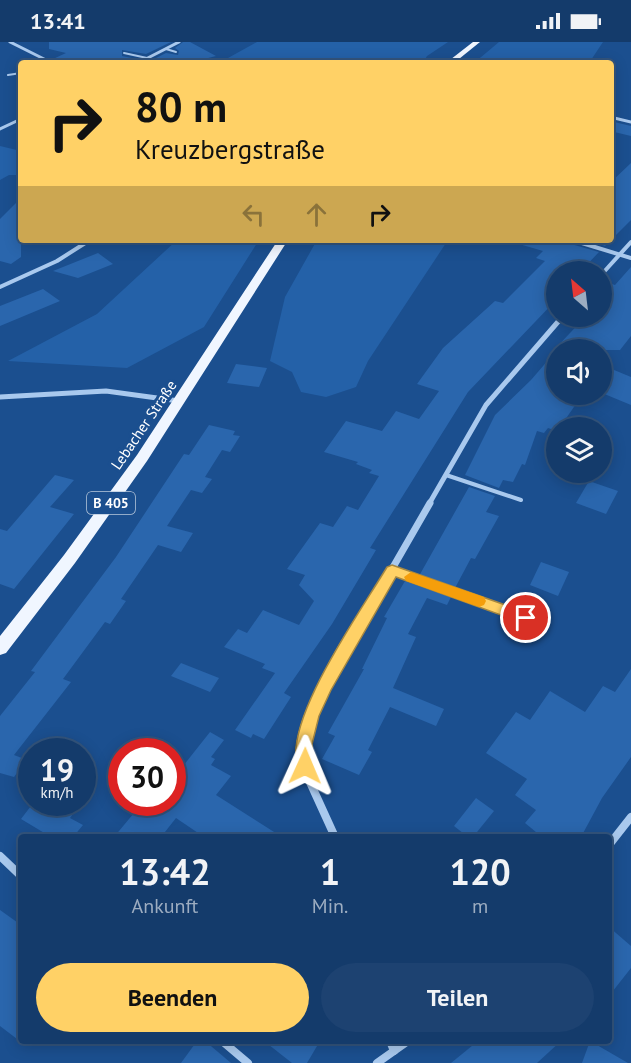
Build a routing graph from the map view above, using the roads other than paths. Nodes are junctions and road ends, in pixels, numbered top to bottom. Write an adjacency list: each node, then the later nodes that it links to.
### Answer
1 (10, 42): 8 (street)
2 (179, 42): 4 (street)
3 (477, 42): 10 (main road)
4 (166, 49): 5 (lane); 7 (street)
5 (176, 52)
6 (124, 53): 7 (lane)
7 (147, 58): 9 (street)
8 (46, 60)
9 (143, 60)
10 (454, 60)
11 (18, 73): 12 (lane)
12 (8, 75)
13 (614, 118): 15 (street)
14 (18, 120): 16 (street)
15 (631, 123)
16 (0, 129)
17 (631, 242): 21 (street)
18 (85, 243): 24 (street)
19 (281, 243): 27 (main road, Lebacher Straße / B 405)
20 (582, 243): 21 (street)
21 (620, 254): 22 (street); 23 (street)
22 (631, 258)
23 (612, 263)
24 (0, 287)
25 (554, 327): 28 (street)
26 (0, 397): 27 (street)
27 (180, 401): 32 (main road, Lebacher Straße / B 405)
28 (446, 475): 29 (lane); 30 (street)
29 (521, 500)
30 (392, 571): 31 (lane); 34 (street)
31 (526, 618)
32 (0, 648)
33 (631, 817): 35 (street)
34 (334, 834)
35 (612, 841)
36 (0, 856): 37 (street)
37 (18, 873)
38 (226, 1044): 42 (street)
39 (391, 1044): 41 (street)
40 (404, 1044): 41 (street)
41 (394, 1051): 43 (street)
42 (248, 1063)
43 (377, 1063)

